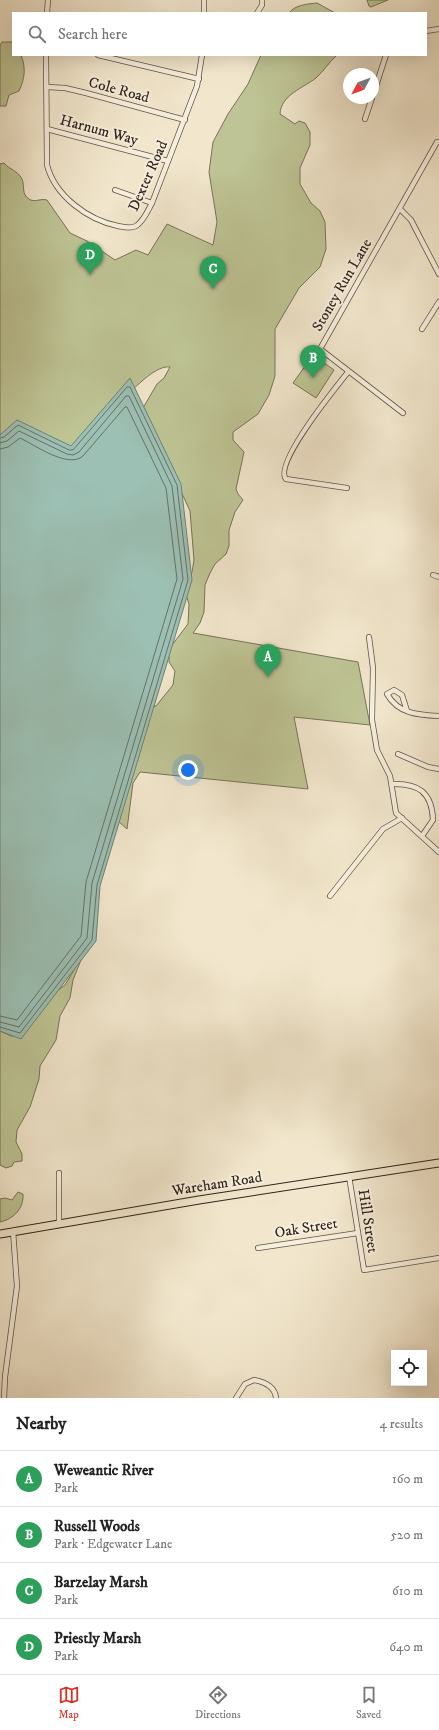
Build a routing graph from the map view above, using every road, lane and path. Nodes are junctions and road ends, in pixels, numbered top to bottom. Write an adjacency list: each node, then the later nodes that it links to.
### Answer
1 (48, 0): 4 (street)
2 (204, 0): 5 (street)
3 (262, 0): 6 (street)
4 (47, 12)
5 (204, 12)
6 (258, 12)
7 (439, 29): 8 (street)
8 (427, 31)
9 (46, 56): 15 (street, Dexter Road)
10 (102, 56): 14 (street)
11 (202, 56): 14 (street, Dexter Road)
12 (386, 56): 13 (street)
13 (379, 77)
14 (199, 79): 18 (street, Dexter Road)
15 (47, 87): 18 (street, Cole Road); 19 (street, Dexter Road)
16 (370, 104): 17 (street)
17 (365, 119)
18 (185, 120): 21 (street, Dexter Road)
19 (47, 129): 21 (street, Harnum Way); 23 (street, Dexter Road)
20 (439, 142): 24 (street, Stoney Run Lane)
21 (168, 161): 23 (street, Dexter Road)
22 (115, 190): 23 (street)
23 (152, 203)
24 (400, 209): 25 (street); 28 (street, Stoney Run Lane)
25 (439, 274)
26 (439, 302): 27 (street)
27 (422, 329)
28 (348, 372): 29 (street, Stoney Run Lane); 30 (street)
29 (403, 413)
30 (348, 488)
31 (433, 575): 32 (street)
32 (439, 577)
33 (369, 637): 38 (street)
34 (407, 711): 34 (street); 35 (street)
35 (439, 716)
36 (398, 754): 37 (street)
37 (439, 769)
38 (392, 784): 39 (street); 40 (street)
39 (402, 818): 40 (street); 42 (street)
40 (422, 836): 41 (street)
41 (439, 852)
42 (330, 896)
43 (439, 1163): 45 (main road, Wareham Road)
44 (59, 1173): 46 (street)
45 (349, 1176): 46 (main road, Wareham Road); 48 (street, Hill Street)
46 (59, 1223): 47 (main road, Wareham Road)
47 (13, 1232): 49 (main road, Wareham Road); 52 (street)
48 (358, 1232): 50 (street, Oak Street); 51 (street, Hill Street)
49 (0, 1234)
50 (258, 1248)
51 (439, 1258)
52 (4, 1398)
53 (236, 1398): 54 (street)
54 (276, 1398)

